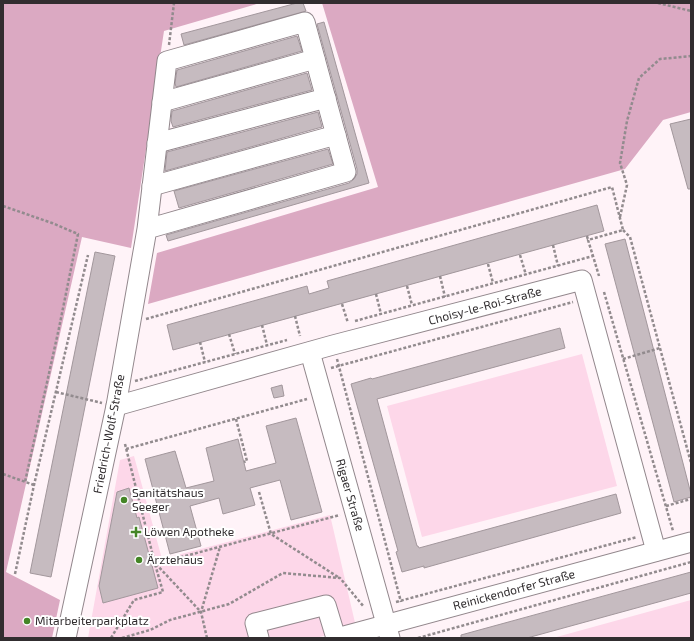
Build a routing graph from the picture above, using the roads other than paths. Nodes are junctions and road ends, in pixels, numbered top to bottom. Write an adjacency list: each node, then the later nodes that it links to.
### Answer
1 (315, 59): 2 (street); 3 (street); 3 (street, Friedrich-Wolf-Straße)
2 (326, 98): 4 (street); 5 (street)
3 (162, 102): 5 (street, Friedrich-Wolf-Straße)
4 (336, 135): 6 (street); 7 (street)
5 (157, 143): 6 (street, Friedrich-Wolf-Straße)
6 (152, 186): 7 (street, Friedrich-Wolf-Straße)
7 (147, 229): 9 (street, Friedrich-Wolf-Straße)
8 (306, 341): 9 (street, Choisy-le-Roi-Straße); 11 (street, Choisy-le-Roi-Straße); 12 (street, Rigaer Straße)
9 (116, 406): 13 (street, Friedrich-Wolf-Straße)
10 (684, 544): 11 (street, Reinickendorfer Straße)
11 (656, 551): 12 (street, Reinickendorfer Straße)
12 (388, 631): 15 (street, Reinickendorfer Straße)
13 (66, 638)
14 (259, 638): 15 (street, Reinickendorfer Straße)
15 (336, 638)

